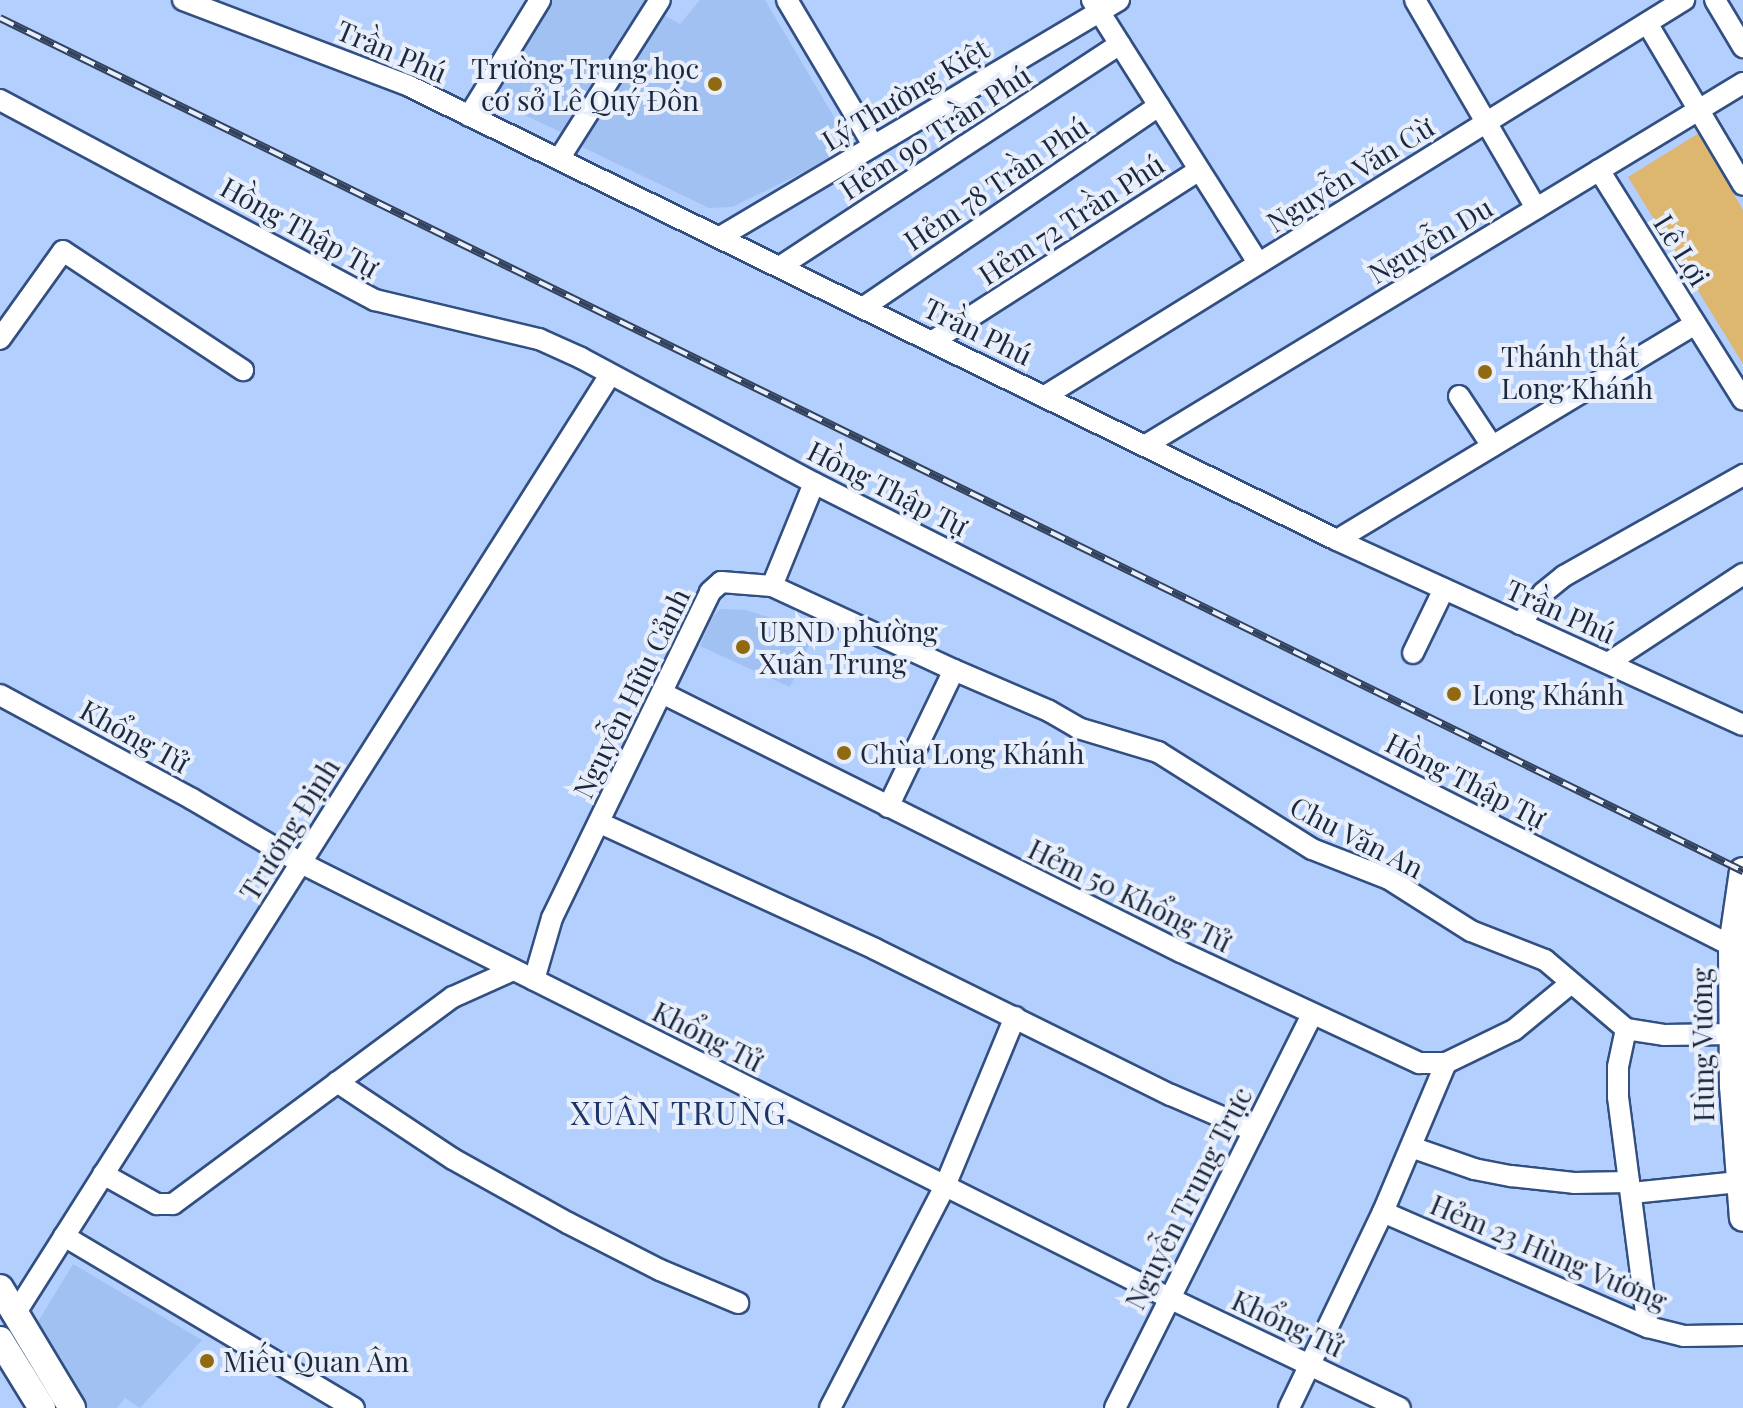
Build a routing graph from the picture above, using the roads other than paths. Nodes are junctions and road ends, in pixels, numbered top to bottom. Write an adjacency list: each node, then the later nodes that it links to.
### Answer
1 (183, 0): 17 (street, Trần Phú)
2 (540, 0): 17 (street)
3 (660, 0): 20 (street)
4 (787, 0): 19 (street)
5 (1119, 0): 9 (street, Lý Thường Kiệt)
6 (1415, 0): 18 (street)
7 (1684, 0): 10 (street, Nguyễn Văn Cừ)
8 (1715, 0): 12 (street)
9 (1095, 6): 11 (street); 19 (street, Lý Thường Kiệt)
10 (1647, 23): 16 (street); 18 (street, Nguyễn Văn Cừ)
11 (1120, 44): 15 (street); 27 (street, Hẻm 90 Trần Phú)
12 (1743, 47)
13 (1743, 83): 16 (street, Nguyễn Du)
14 (0, 100): 33 (street, Hồng Thập Tự)
15 (1159, 106): 21 (street); 28 (street, Hẻm 78 Trần Phú)
16 (1698, 110): 22 (street, Nguyễn Du); 23 (street)
17 (469, 116): 20 (street, Trần Phú)
18 (1486, 122): 24 (street); 26 (street, Nguyễn Văn Cừ)
19 (873, 145): 25 (street, Lý Thường Kiệt)
20 (559, 159): 25 (street, Trần Phú)
21 (1199, 170): 26 (street); 31 (street, Hẻm 72 Trần Phú)
22 (1599, 170): 24 (street, Nguyễn Du); 29 (street, Lê Lợi)
23 (1743, 185)
24 (1536, 208): 37 (street, Nguyễn Du)
25 (720, 237): 27 (street, Trần Phú)
26 (1258, 263): 34 (street, Nguyễn Văn Cừ)
27 (781, 266): 28 (street, Trần Phú)
28 (864, 307): 31 (street, Trần Phú)
29 (1695, 324): 36 (street, Lê Lợi); 38 (street)
30 (0, 339): 32 (street)
31 (933, 341): 34 (street, Trần Phú)
32 (243, 370)
33 (610, 375): 40 (street, Hồng Thập Tự); 54 (street, Trương Định)
34 (1045, 396): 37 (street, Trần Phú)
35 (1459, 396): 38 (street)
36 (1743, 400)
37 (1146, 445): 41 (street, Trần Phú)
38 (1492, 446): 41 (street)
39 (1743, 475): 45 (street)
40 (814, 483): 43 (street); 56 (street, Hồng Thập Tự)
41 (1337, 540): 44 (street, Trần Phú)
42 (1743, 574): 47 (street)
43 (772, 586): 48 (street, Chu Văn An); 49 (street, Nguyễn Hữu Cảnh)
44 (1444, 589): 45 (street, Trần Phú); 46 (street)
45 (1520, 624): 47 (street, Trần Phú)
46 (1413, 653)
47 (1608, 663): 51 (street, Trần Phú)
48 (954, 670): 52 (street); 59 (street, Chu Văn An)
49 (662, 693): 52 (street, Hẻm 50 Khổng Tử); 53 (street, Nguyễn Hữu Cảnh)
50 (0, 695): 54 (street, Khổng Tử)
51 (1743, 725)
52 (888, 807): 60 (street, Hẻm 50 Khổng Tử)
53 (600, 823): 58 (street, Nguyễn Hữu Cảnh); 61 (street)
54 (301, 863): 57 (street, Khổng Tử); 69 (street, Trương Định)
55 (1743, 871): 56 (main road, Hùng Vương)
56 (1738, 948): 63 (main road, Hùng Vương)
57 (513, 970): 58 (street, Khổng Tử); 65 (street)
58 (534, 980): 70 (street, Khổng Tử)
59 (1570, 984): 62 (street, Chu Văn An); 64 (street)
60 (1312, 1014): 64 (street, Hẻm 50 Khổng Tử); 67 (street, Nguyễn Trung Trực)
61 (1015, 1017): 67 (street); 70 (street)
62 (1626, 1029): 63 (street); 71 (street)
63 (1733, 1034): 66 (main road, Hùng Vương)
64 (1446, 1063): 68 (street)
65 (337, 1082): 69 (street); 76 (street)
66 (1738, 1090): 72 (main road, Hùng Vương)
67 (1254, 1131): 75 (street, Nguyễn Trung Trực)
68 (1411, 1147): 71 (street); 73 (street)
69 (103, 1174): 74 (street, Trương Định)
70 (945, 1186): 75 (street, Khổng Tử); 85 (street)
71 (1630, 1188): 72 (street); 78 (street)
72 (1741, 1198)
73 (1383, 1212): 78 (street, Hẻm 23 Hùng Vương); 81 (street)
74 (64, 1236): 77 (street, Trương Định); 84 (street)
75 (1167, 1297): 81 (street, Khổng Tử); 86 (street, Nguyễn Trung Trực)
76 (738, 1303)
77 (4, 1306): 83 (main road)
78 (1648, 1327): 79 (street, Hẻm 23 Hùng Vương)
79 (1743, 1335)
80 (0, 1340): 82 (main road)
81 (1310, 1365): 87 (street); 88 (street, Khổng Tử)
82 (42, 1408)
83 (72, 1408)
84 (354, 1408)
85 (830, 1408)
86 (1115, 1408)
87 (1289, 1408)
88 (1400, 1408)

